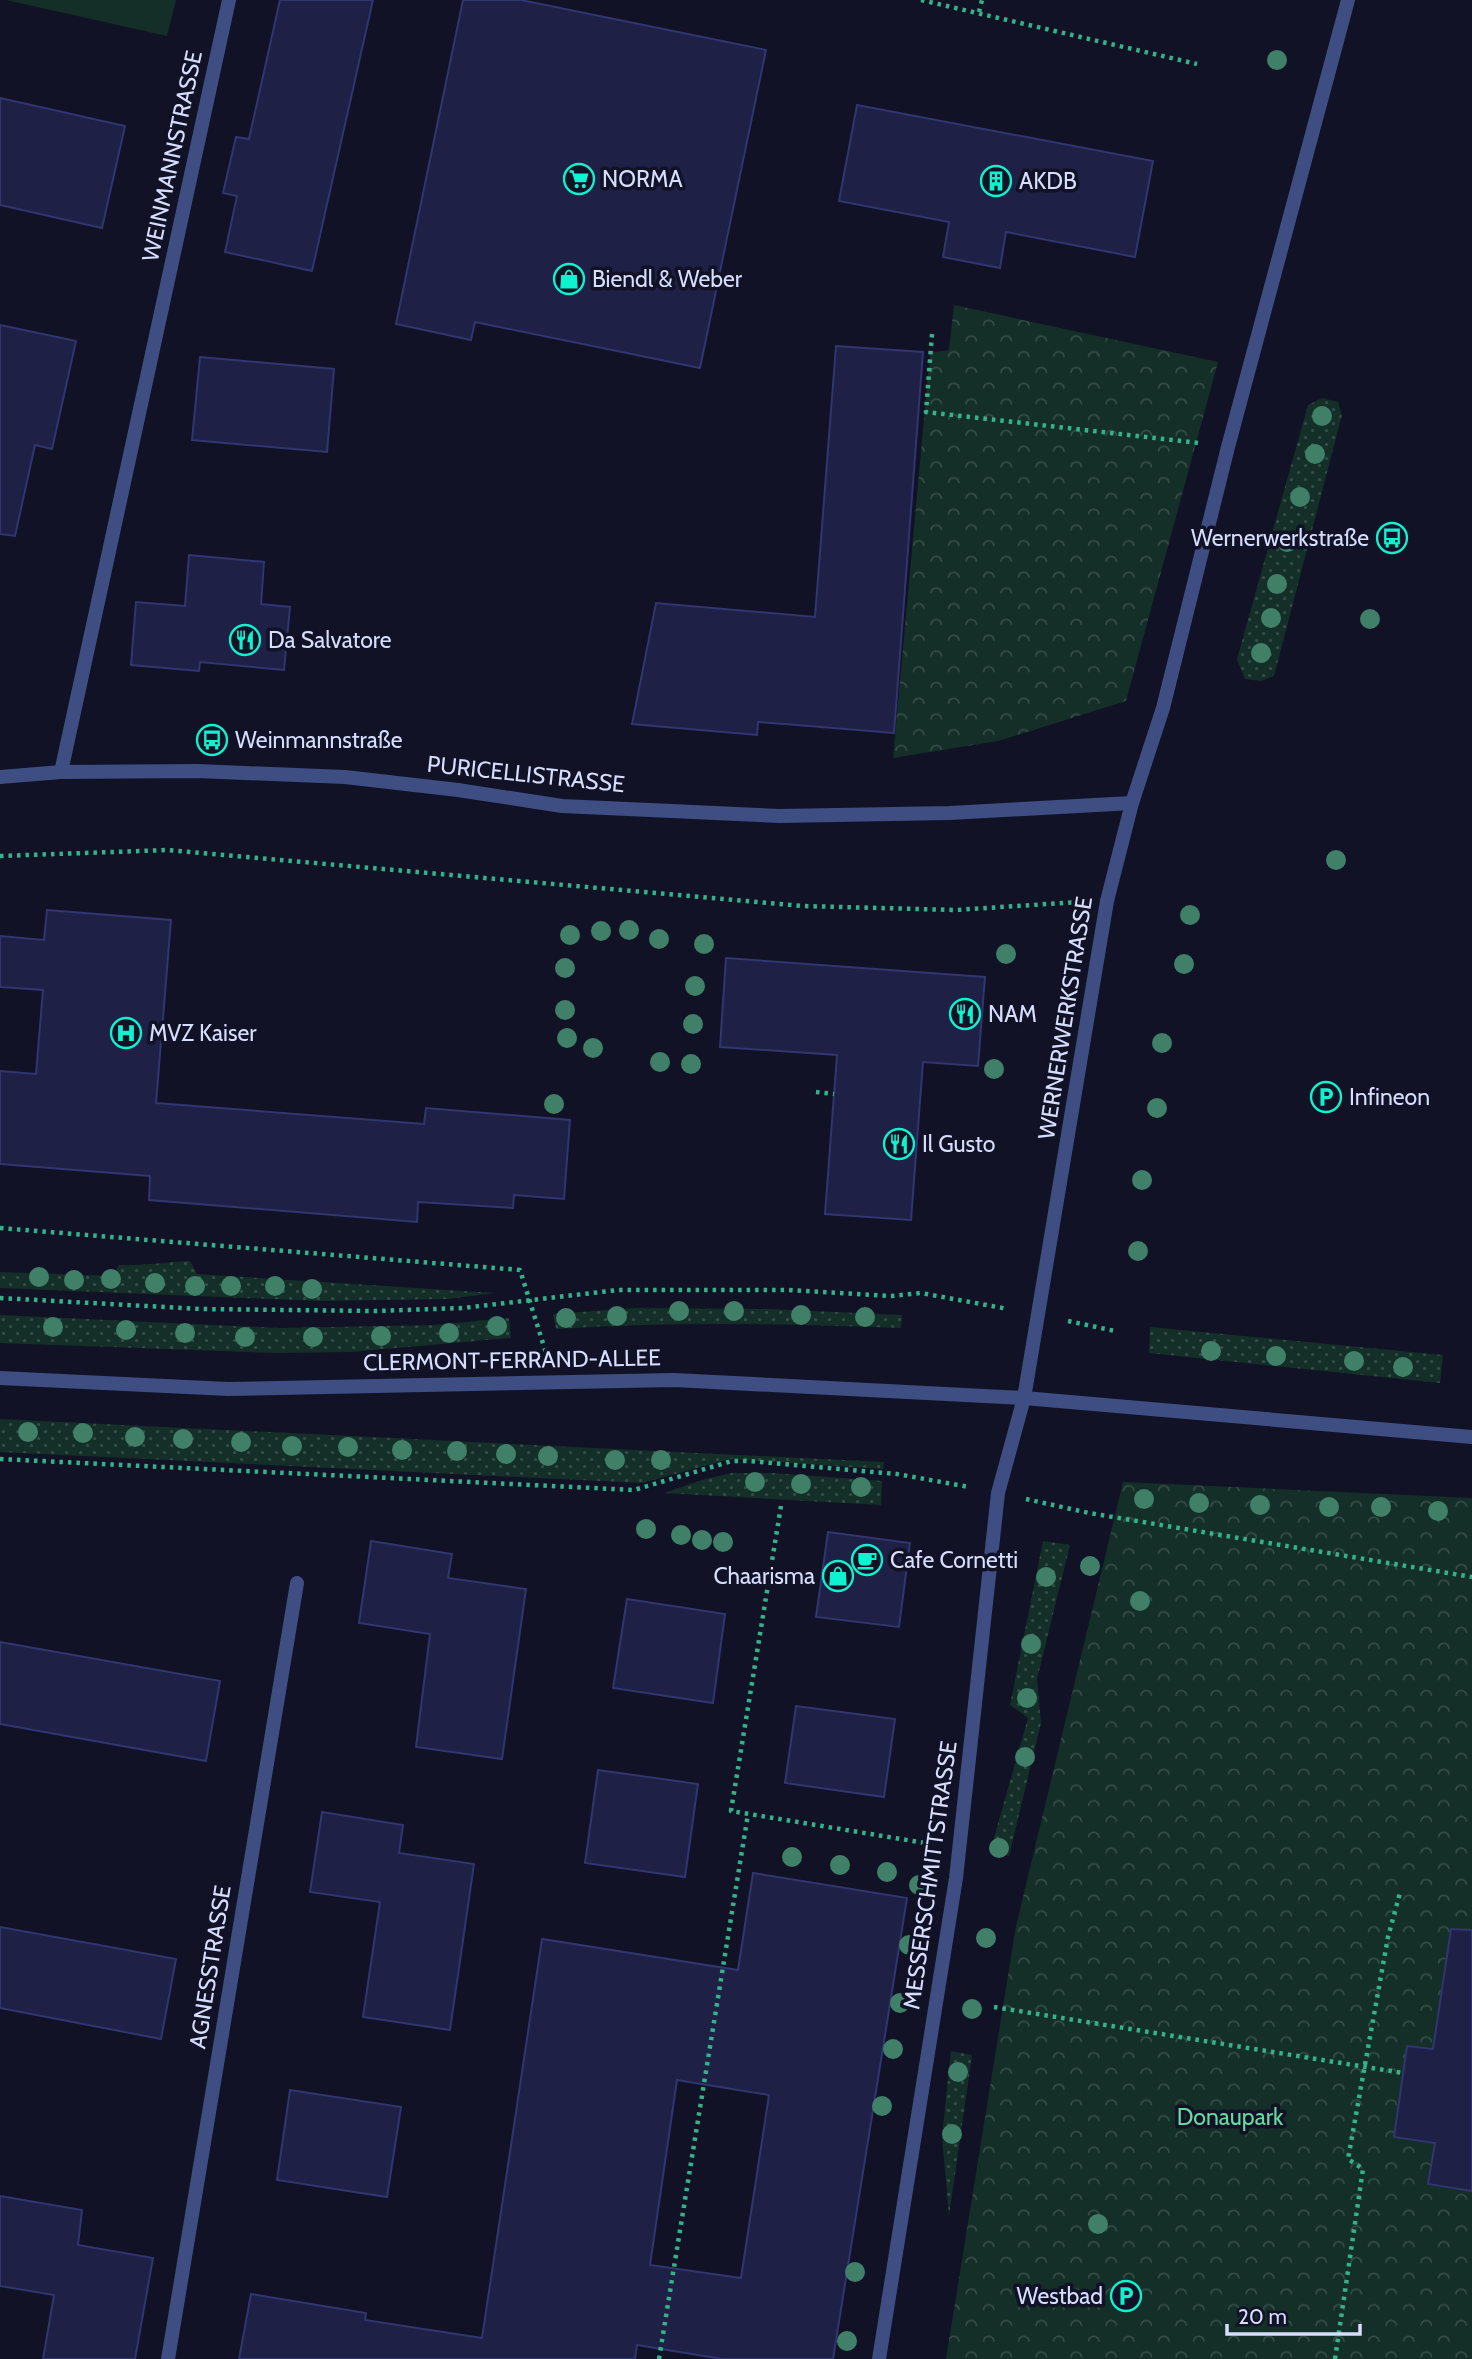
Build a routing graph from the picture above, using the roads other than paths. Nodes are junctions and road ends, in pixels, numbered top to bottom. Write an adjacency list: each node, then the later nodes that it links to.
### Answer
1 (229, 0): 3 (street, WEINMANNSTRASSE)
2 (1348, 0): 5 (street, WERNERWERKSTRASSE)
3 (61, 772): 4 (street, PURICELLISTRASSE); 5 (street, PURICELLISTRASSE)
4 (0, 777)
5 (1132, 803): 7 (street, WERNERWERKSTRASSE)
6 (0, 1378): 7 (street, CLERMONT-FERRAND-ALLEE)
7 (1024, 1398): 8 (street, CLERMONT-FERRAND-ALLEE); 11 (street, MESSERSCHMITTSTRASSE)
8 (1472, 1437)
9 (297, 1583): 10 (street, AGNESSTRASSE)
10 (168, 2359)
11 (878, 2359)

